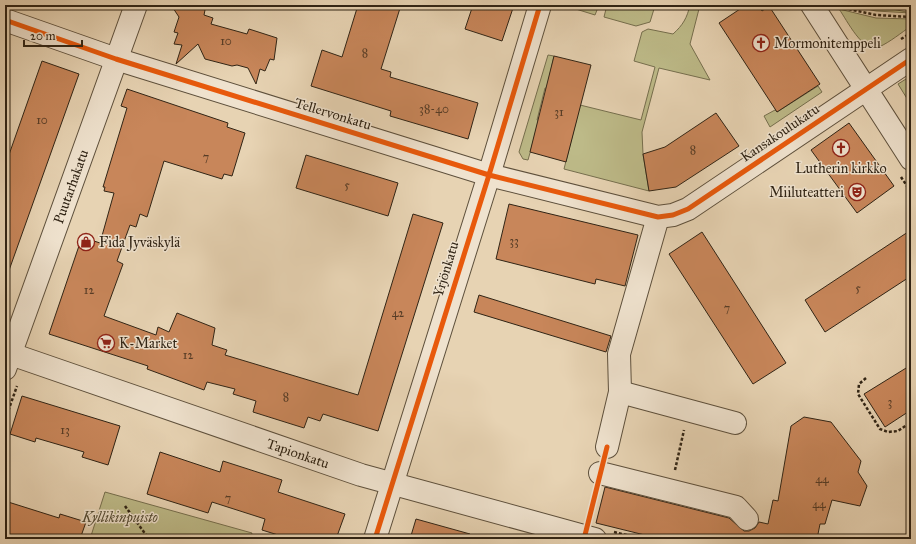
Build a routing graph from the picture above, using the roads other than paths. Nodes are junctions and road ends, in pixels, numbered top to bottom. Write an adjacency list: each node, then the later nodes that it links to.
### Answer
1 (136, 5): 5 (street, Puutarhakatu)
2 (540, 5): 9 (street, Yrjönkatu)
3 (812, 5): 7 (street)
4 (5, 20): 5 (street, Tellervonkatu)
5 (116, 59): 9 (street, Tellervonkatu); 11 (street, Puutarhakatu)
6 (911, 59): 7 (street, Kansakoulukatu)
7 (866, 89): 8 (street); 10 (street, Kansakoulukatu)
8 (911, 159)
9 (489, 175): 10 (street, Tellervonkatu); 16 (street, Yrjönkatu)
10 (658, 217): 12 (street)
11 (7, 358): 16 (street, Tapionkatu)
12 (620, 392): 13 (street); 14 (street)
13 (735, 424)
14 (607, 447)
15 (600, 472): 17 (street)
16 (391, 484): 18 (street, Yrjönkatu); 19 (street, Tapionkatu)
17 (747, 519)
18 (375, 539)
19 (595, 539)

